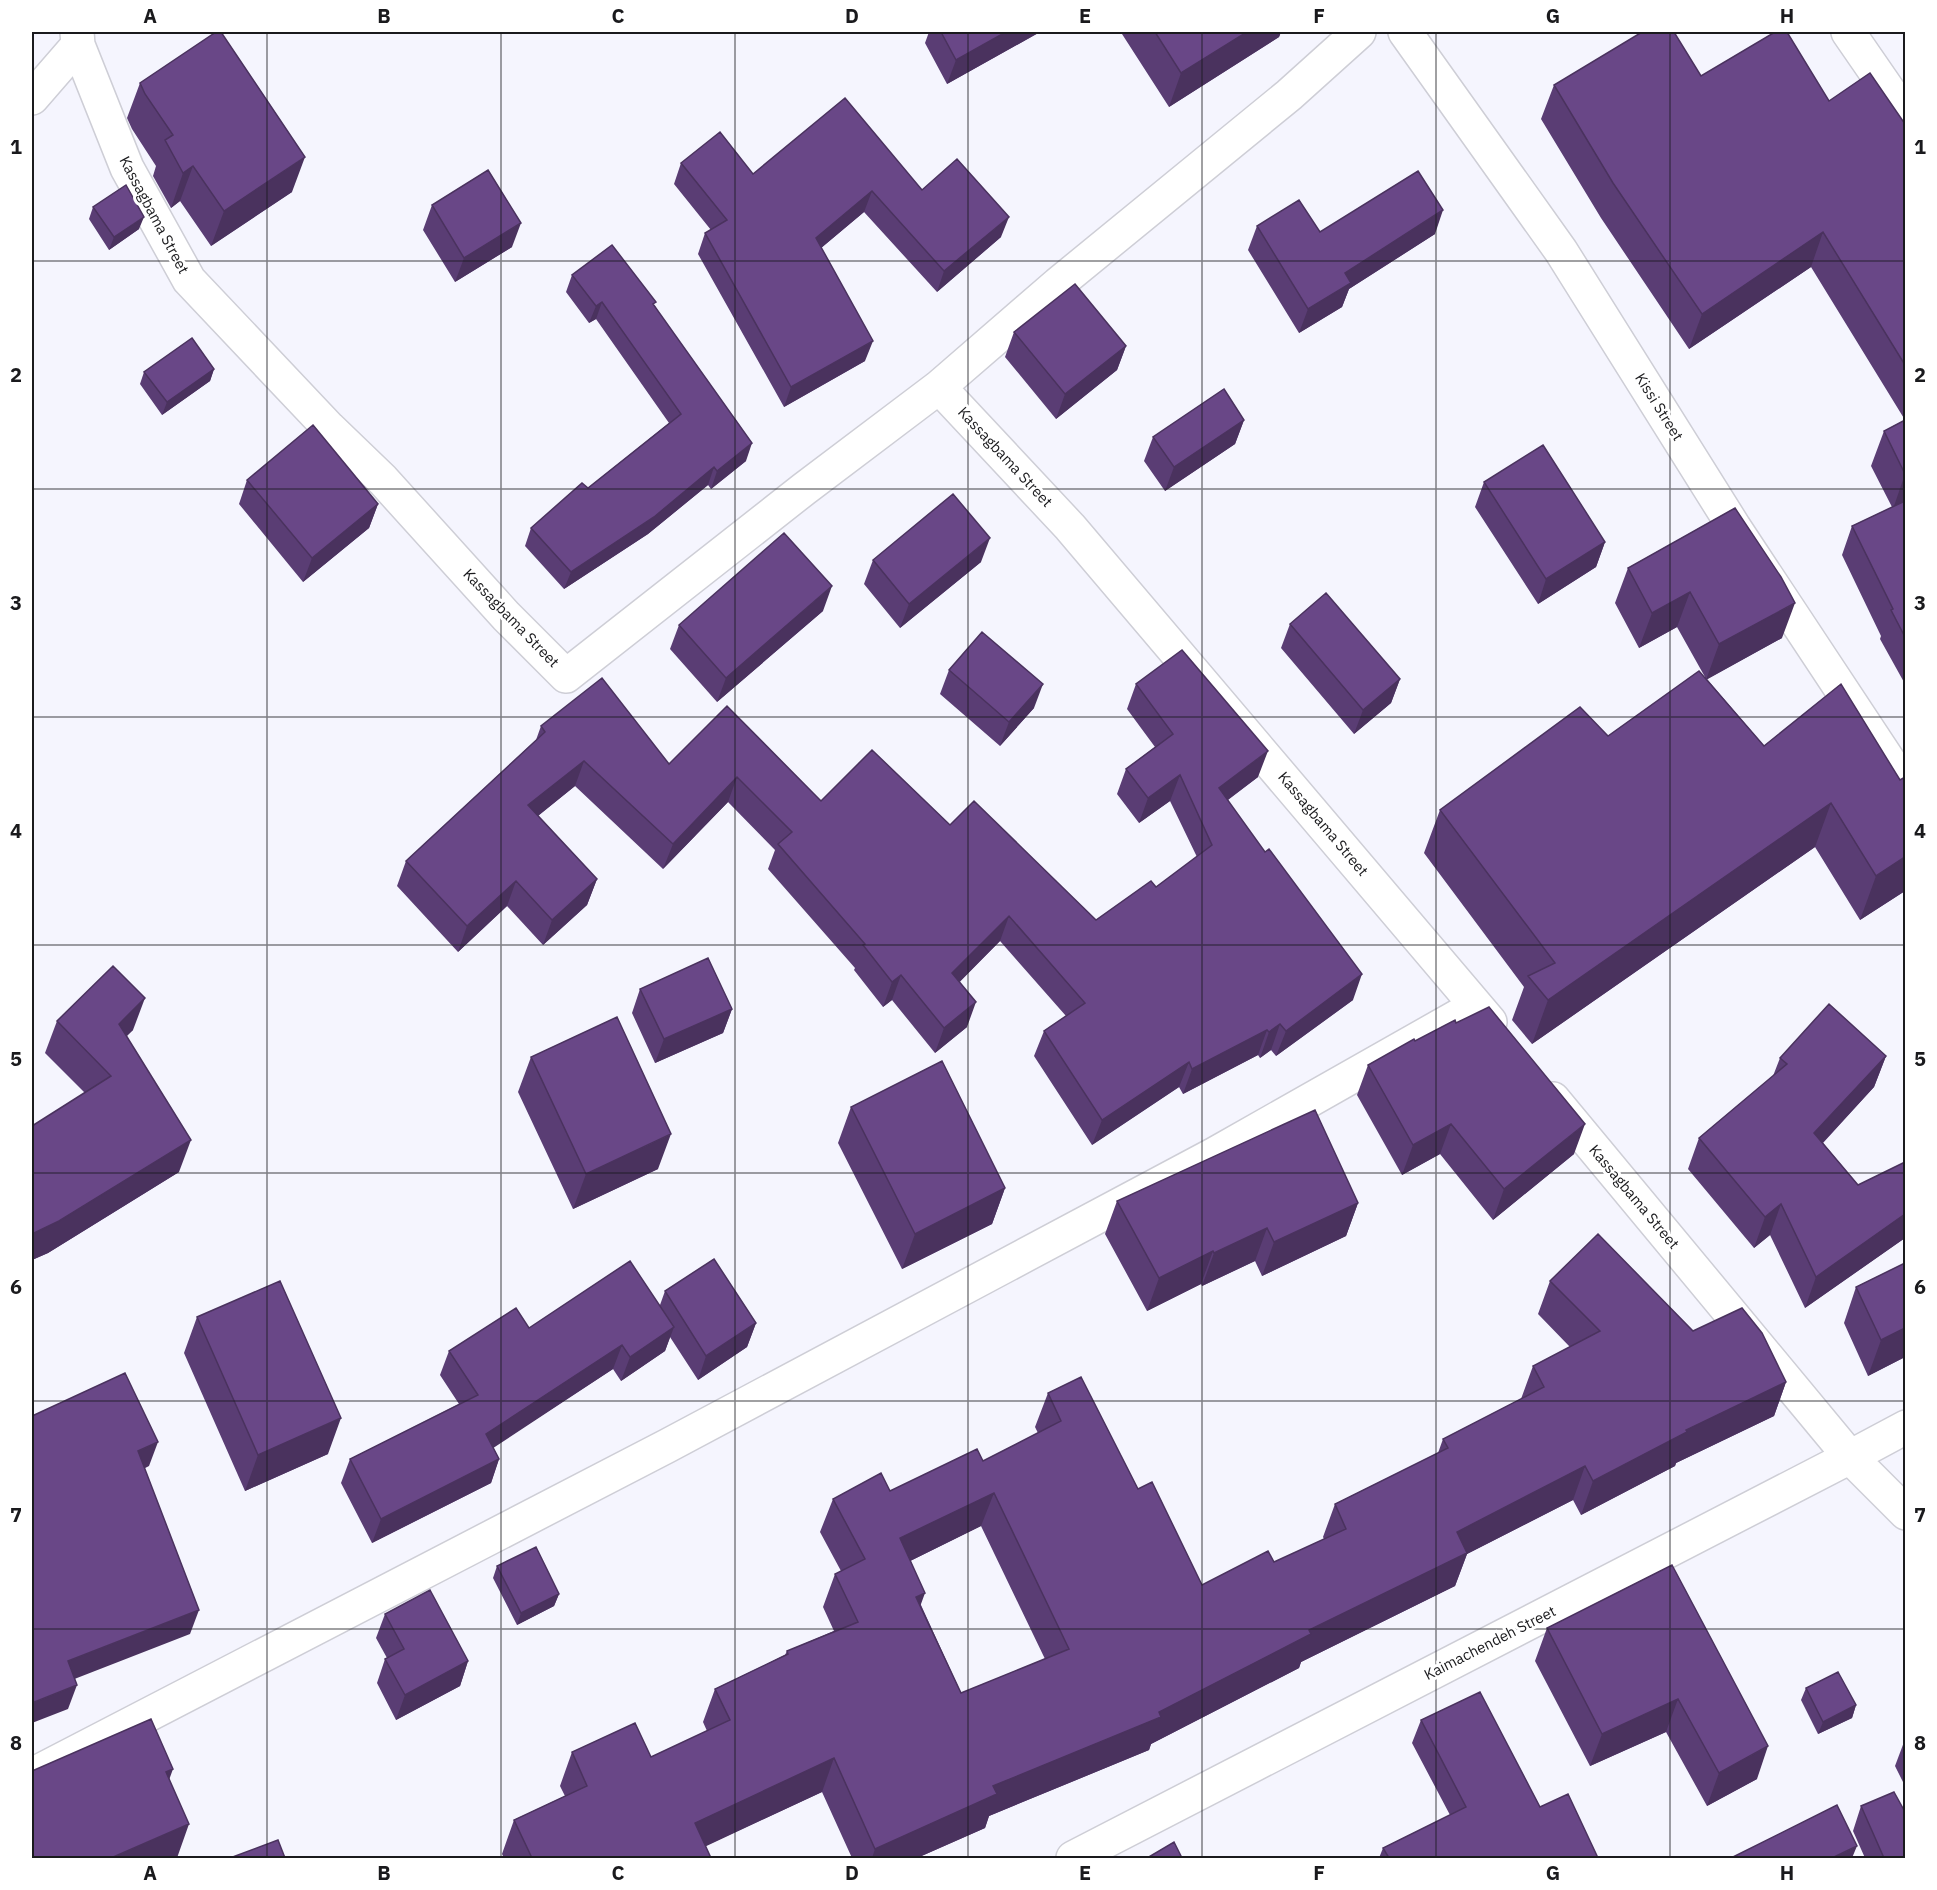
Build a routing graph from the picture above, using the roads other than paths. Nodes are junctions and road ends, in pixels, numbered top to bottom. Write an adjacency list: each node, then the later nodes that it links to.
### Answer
1 (1359, 32): 7 (street)
2 (1405, 32): 8 (street, Kissi Street)
3 (1848, 32): 6 (street)
4 (77, 38): 5 (street); 7 (street, Kassagbama Street)
5 (32, 98)
6 (1905, 116)
7 (939, 387): 9 (street, Kassagbama Street)
8 (1905, 787)
9 (1476, 1006): 10 (street, Kassagbama Street); 15 (street)
10 (1507, 1043)
11 (1537, 1080): 13 (street, Kassagbama Street)
12 (1905, 1427): 13 (street, Kaimachendeh Street)
13 (1850, 1457): 14 (street, Kassagbama Street); 16 (street, Kaimachendeh Street)
14 (1905, 1513)
15 (32, 1775)
16 (1073, 1858)

